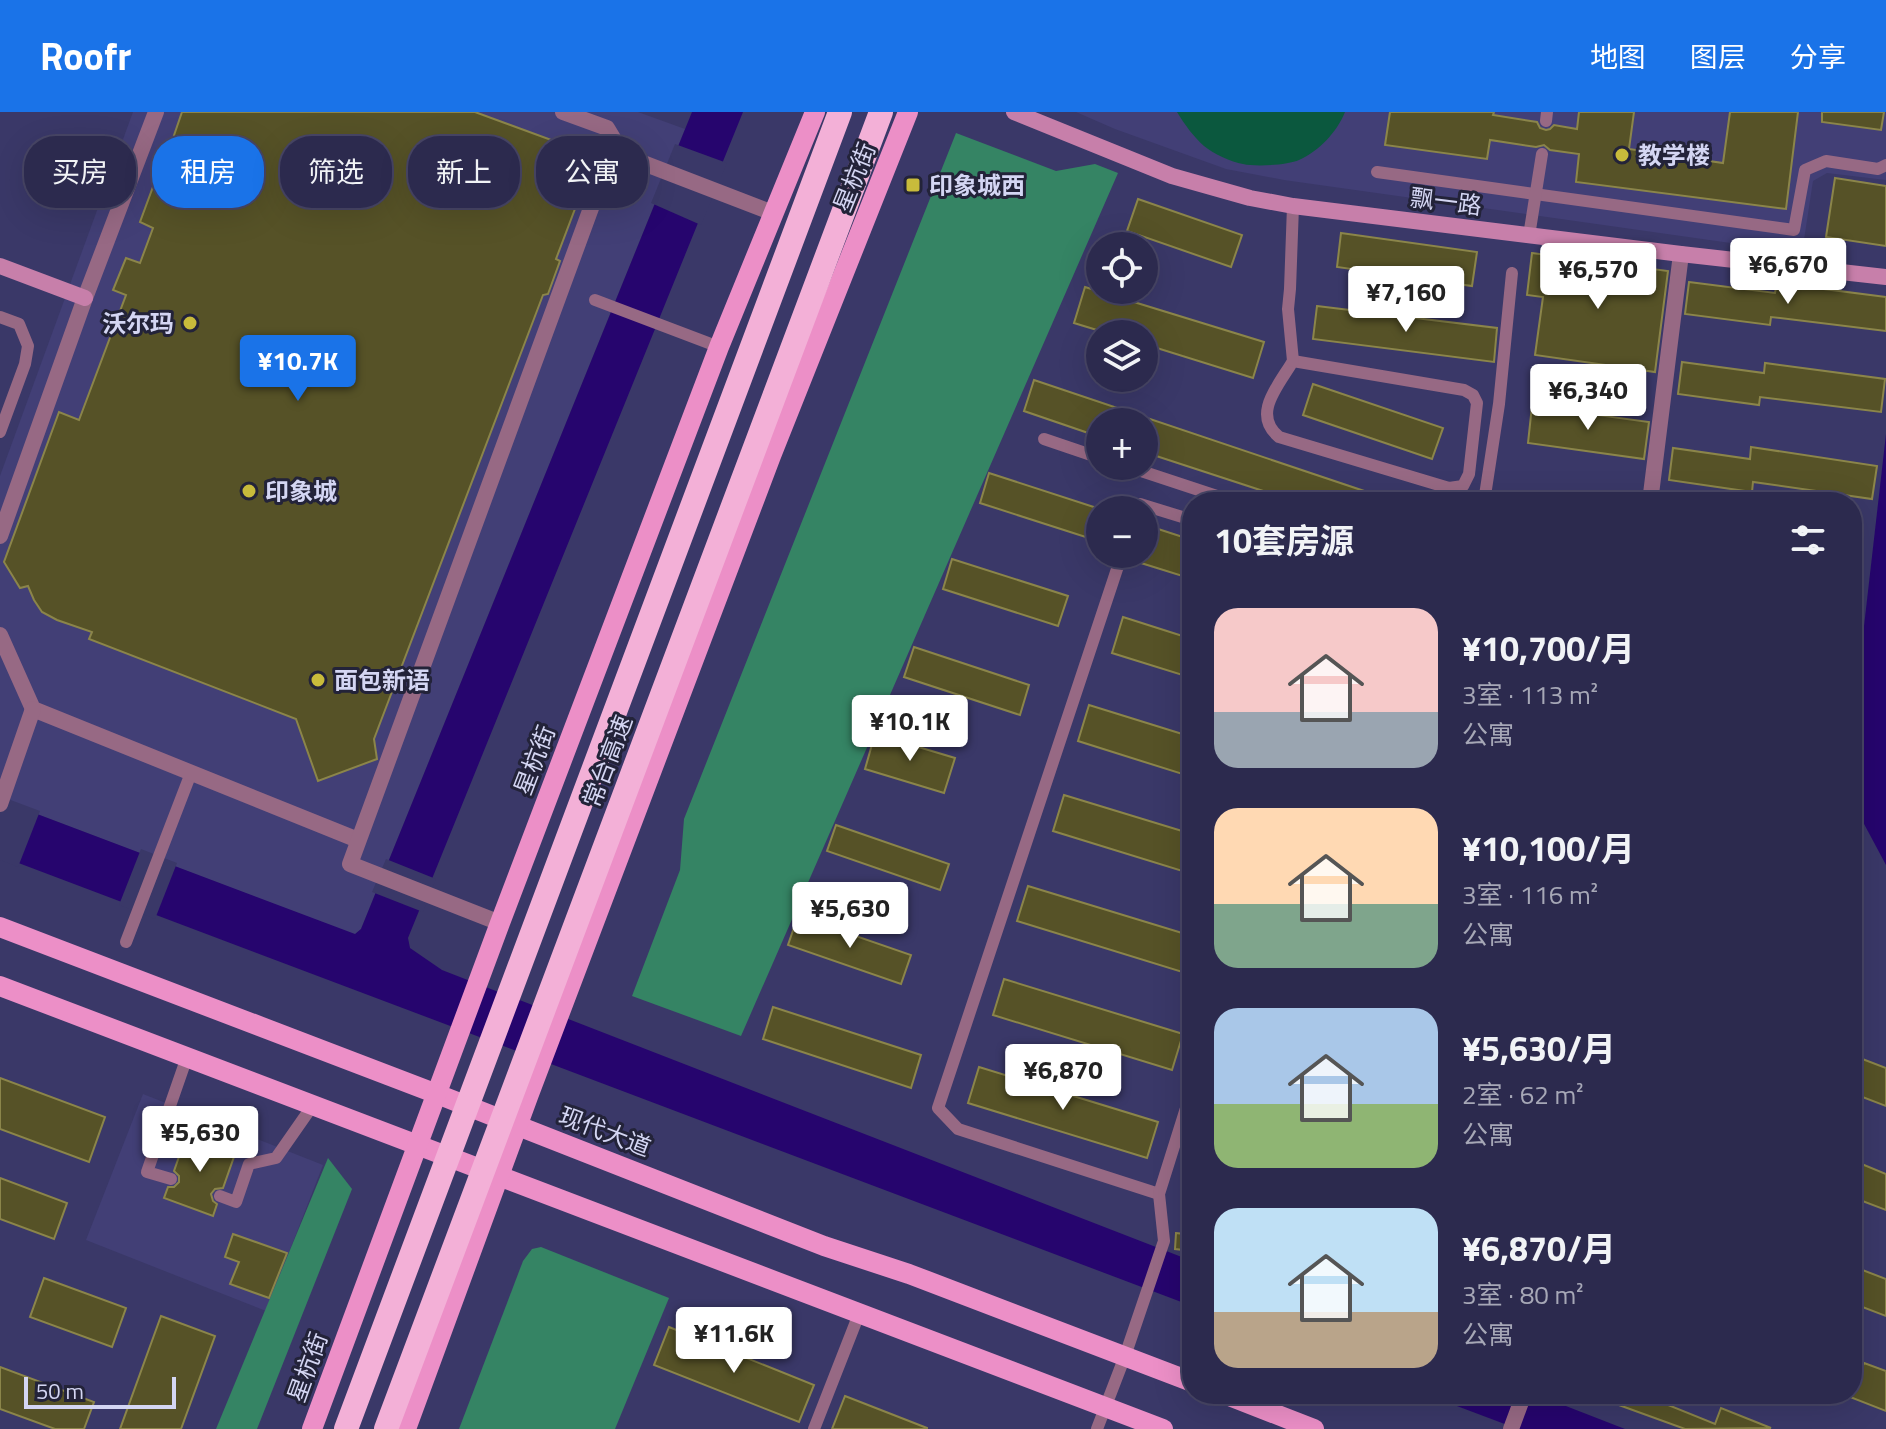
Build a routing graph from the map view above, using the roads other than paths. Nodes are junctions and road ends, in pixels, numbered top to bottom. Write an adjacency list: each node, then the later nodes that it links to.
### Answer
1 (156, 112): 22 (street)
2 (563, 112): 8 (street)
3 (815, 112): 16 (main road, 星杭街)
4 (840, 112): 64 (highway, 常台高速)
5 (881, 112): 65 (highway, 常台高速)
6 (908, 112): 51 (main road, 星杭街)
7 (1014, 112): 14 (street, 飘一路)
8 (612, 136)
9 (1542, 154): 13 (lane)
10 (648, 164): 16 (street)
11 (1886, 165): 13 (lane)
12 (1377, 172): 13 (lane)
13 (1535, 194): 17 (lane)
14 (1293, 206): 17 (street, 飘一路); 26 (lane)
15 (591, 208): 42 (street)
16 (773, 213): 25 (main road, 星杭街)
17 (1529, 236): 18 (street, 飘一路)
18 (1681, 254): 21 (street, 飘一路); 33 (street)
19 (0, 266): 22 (street)
20 (1512, 273): 32 (lane)
21 (1886, 277)
22 (85, 298): 36 (street)
23 (601, 302): 25 (lane)
24 (0, 317): 27 (lane)
25 (719, 347): 43 (main road, 星杭街)
26 (1293, 361): 26 (lane)
27 (0, 432)
28 (1044, 439): 29 (lane)
29 (1086, 453)
30 (1158, 477): 31 (lane)
31 (1205, 492)
32 (1486, 492)
33 (1651, 492)
34 (1158, 510): 35 (lane)
35 (1182, 517)
36 (0, 536)
37 (1117, 568): 55 (lane)
38 (0, 635): 39 (street)
39 (33, 709): 40 (street); 41 (street)
40 (191, 773): 42 (street); 45 (lane)
41 (0, 804)
42 (358, 840): 43 (street)
43 (500, 923): 48 (main road, 星杭街)
44 (0, 927): 48 (main road, 现代大道)
45 (126, 942)
46 (0, 986): 47 (main road)
47 (187, 1057): 49 (main road); 54 (lane)
48 (437, 1094): 51 (main road, 现代大道); 52 (main road, 星杭街)
49 (313, 1105): 52 (main road); 56 (lane)
50 (1182, 1121): 55 (lane)
51 (518, 1125): 53 (main road, 星杭街); 58 (main road, 现代大道)
52 (418, 1145): 53 (main road); 63 (main road, 星杭街)
53 (499, 1176): 57 (main road); 66 (main road, 星杭街)
54 (171, 1179)
55 (1159, 1194): 58 (lane)
56 (220, 1196)
57 (859, 1314): 62 (main road); 67 (lane)
58 (1125, 1356): 59 (main road, 现代大道); 62 (lane)
59 (1182, 1378)
60 (1250, 1404): 70 (main road)
61 (1520, 1404): 71 (street)
62 (1106, 1407): 68 (lane); 69 (main road)
63 (312, 1429)
64 (346, 1429)
65 (386, 1429)
66 (406, 1429)
67 (814, 1429)
68 (1097, 1429)
69 (1163, 1429)
70 (1314, 1429)
71 (1511, 1429)

